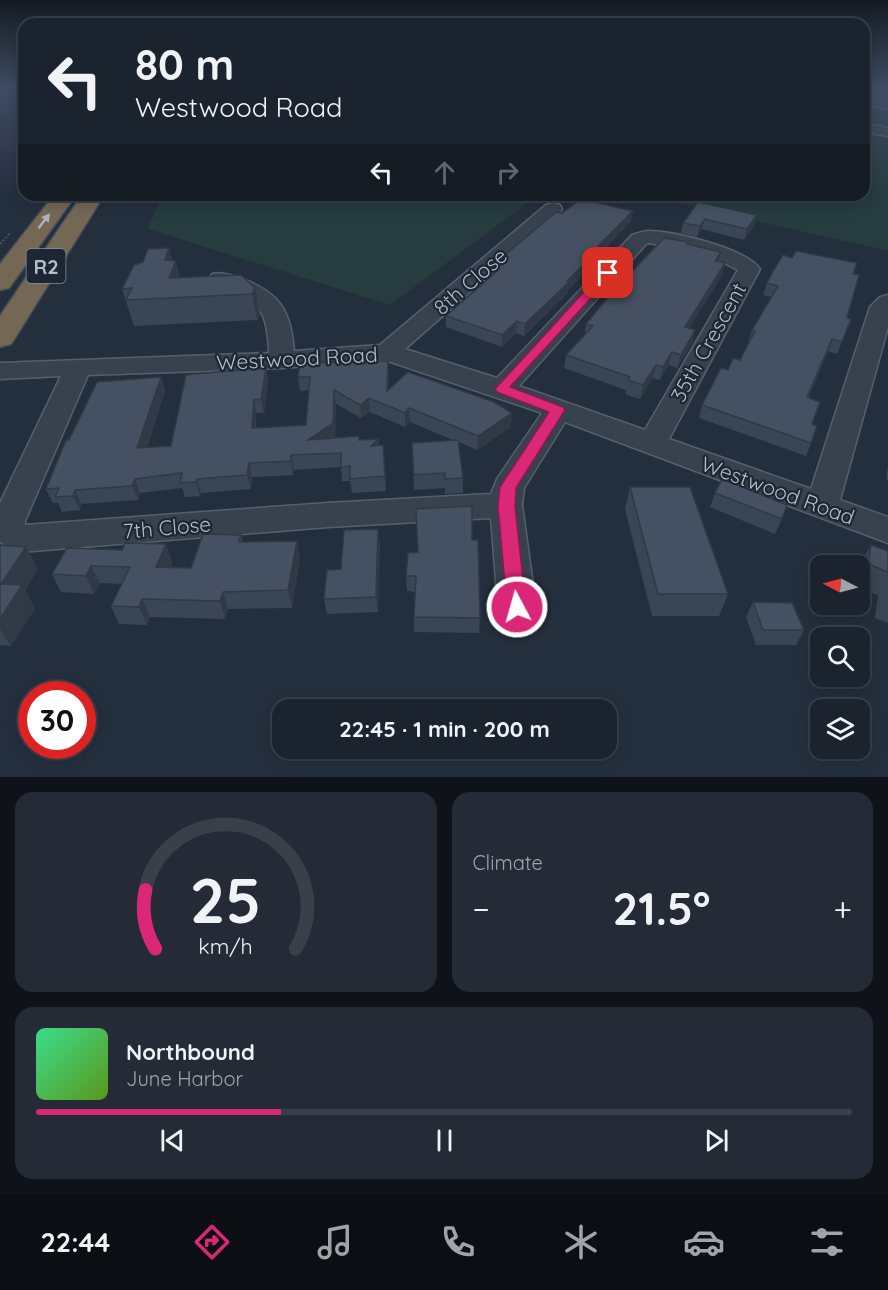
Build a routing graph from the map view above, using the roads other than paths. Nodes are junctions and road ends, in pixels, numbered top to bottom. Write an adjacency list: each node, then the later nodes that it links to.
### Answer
1 (870, 129): 2 (street)
2 (888, 132)
3 (61, 201): 7 (highway, R2, one-way to 3)
4 (89, 201): 9 (highway, R2)
5 (554, 209): 10 (street, 8th Close)
6 (217, 278): 11 (street)
7 (0, 282)
8 (888, 302): 17 (street)
9 (0, 338)
10 (387, 352): 11 (street, Westwood Road); 14 (street, Westwood Road)
11 (282, 360): 12 (street, Westwood Road)
12 (80, 367): 13 (street, Westwood Road); 18 (street, 7th Close)
13 (0, 372)
14 (501, 389): 15 (street, Westwood Road); 16 (street, 35th Crescent)
15 (558, 410): 16 (street, Westwood Road); 18 (street)
16 (652, 444): 17 (street, Westwood Road)
17 (822, 505): 19 (street, Westwood Road)
18 (506, 506): 20 (street)
19 (888, 530)
20 (517, 607)

